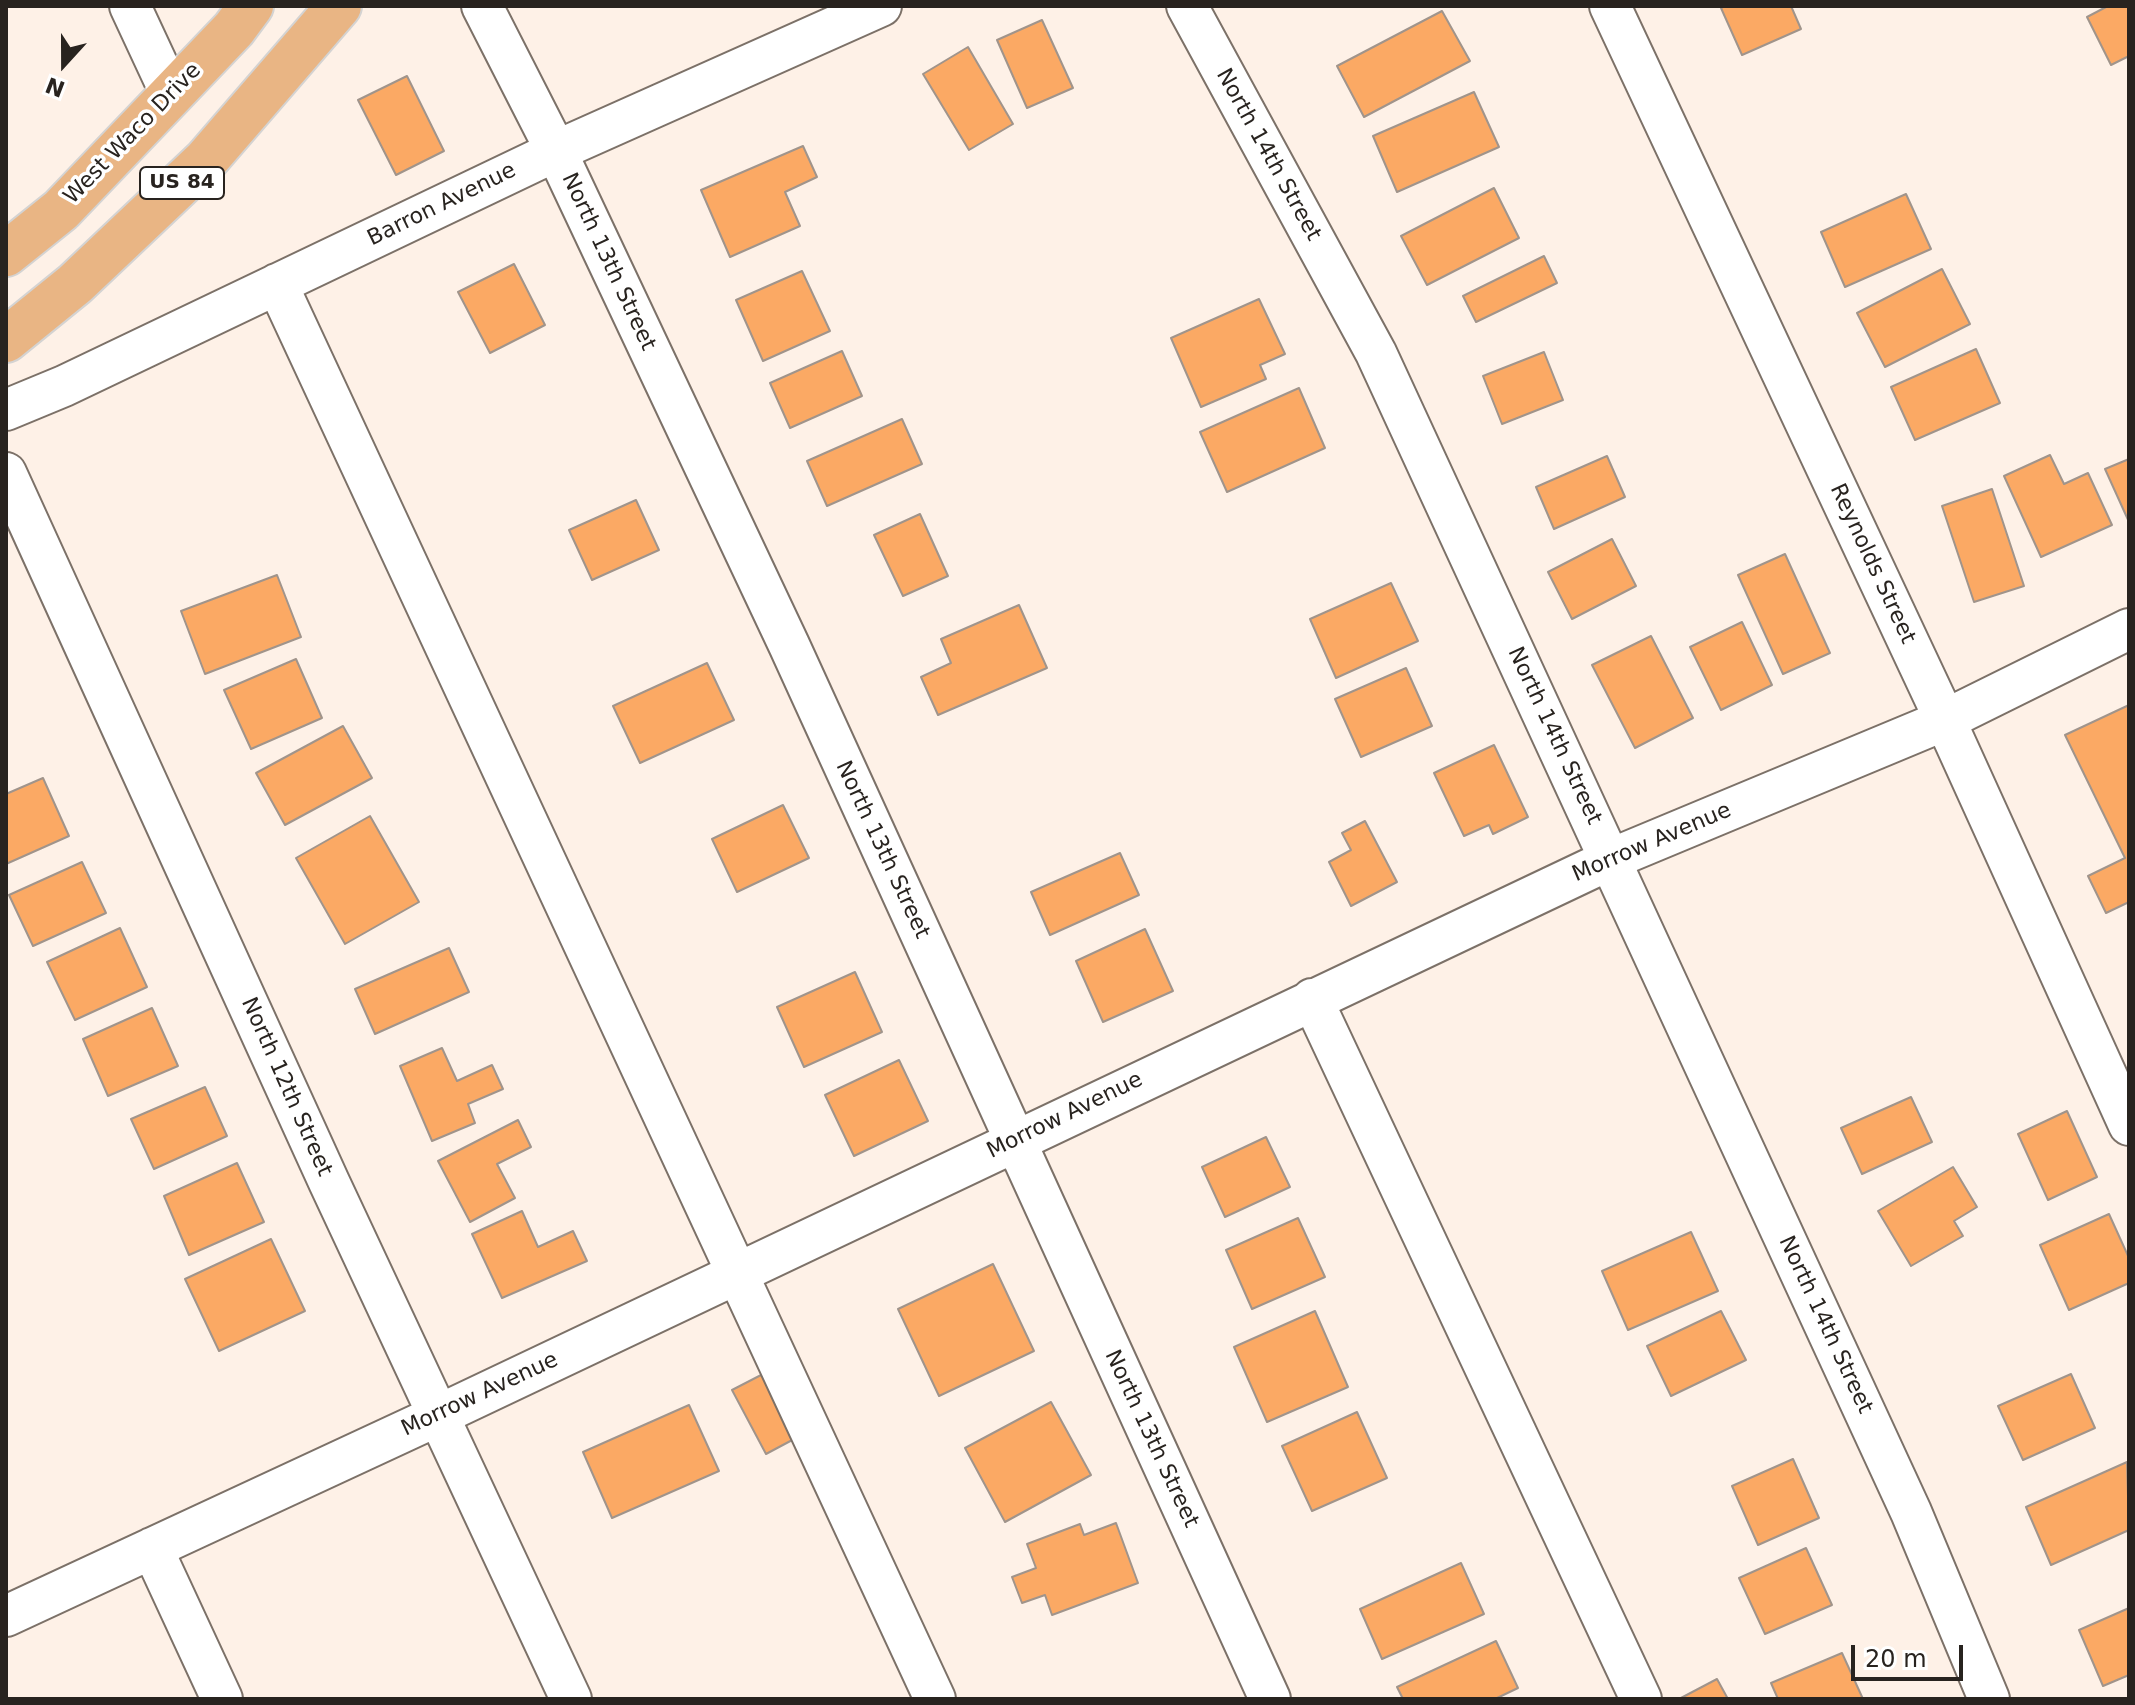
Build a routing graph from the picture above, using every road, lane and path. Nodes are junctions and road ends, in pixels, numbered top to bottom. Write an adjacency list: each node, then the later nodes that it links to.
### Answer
1 (130, 6): 9 (street)
2 (251, 6): 9 (main road, West Waco Drive / US 84)
3 (339, 6): 13 (main road, US 84)
4 (482, 6): 10 (street, North 13th Street)
5 (881, 6): 8 (street, Barron Avenue)
6 (1187, 6): 18 (street, North 14th Street)
7 (1610, 6): 17 (street, Reynolds Street)
8 (830, 16): 10 (street, Barron Avenue)
9 (171, 94): 11 (main road, West Waco Drive / US 84)
10 (556, 151): 12 (street, Barron Avenue); 21 (street, North 13th Street)
11 (6, 254)
12 (277, 284): 14 (street, Barron Avenue); 22 (street)
13 (6, 340)
14 (6, 410)
15 (6, 473): 23 (street, North 12th Street)
16 (2129, 629): 17 (street, Morrow Avenue)
17 (1945, 720): 18 (street, Morrow Avenue); 20 (street, Reynolds Street)
18 (1611, 859): 19 (street, Morrow Avenue); 31 (street, North 14th Street)
19 (1312, 999): 21 (street, Morrow Avenue); 30 (street)
20 (2129, 1125)
21 (1015, 1141): 22 (street, Morrow Avenue); 29 (street, North 13th Street)
22 (738, 1272): 23 (street, Morrow Avenue); 28 (street)
23 (439, 1415): 24 (street, Morrow Avenue); 27 (street, North 12th Street)
24 (152, 1548): 25 (street, Morrow Avenue); 26 (street)
25 (6, 1616)
26 (222, 1699)
27 (571, 1699)
28 (935, 1699)
29 (1270, 1699)
30 (1641, 1699)
31 (1989, 1699)

